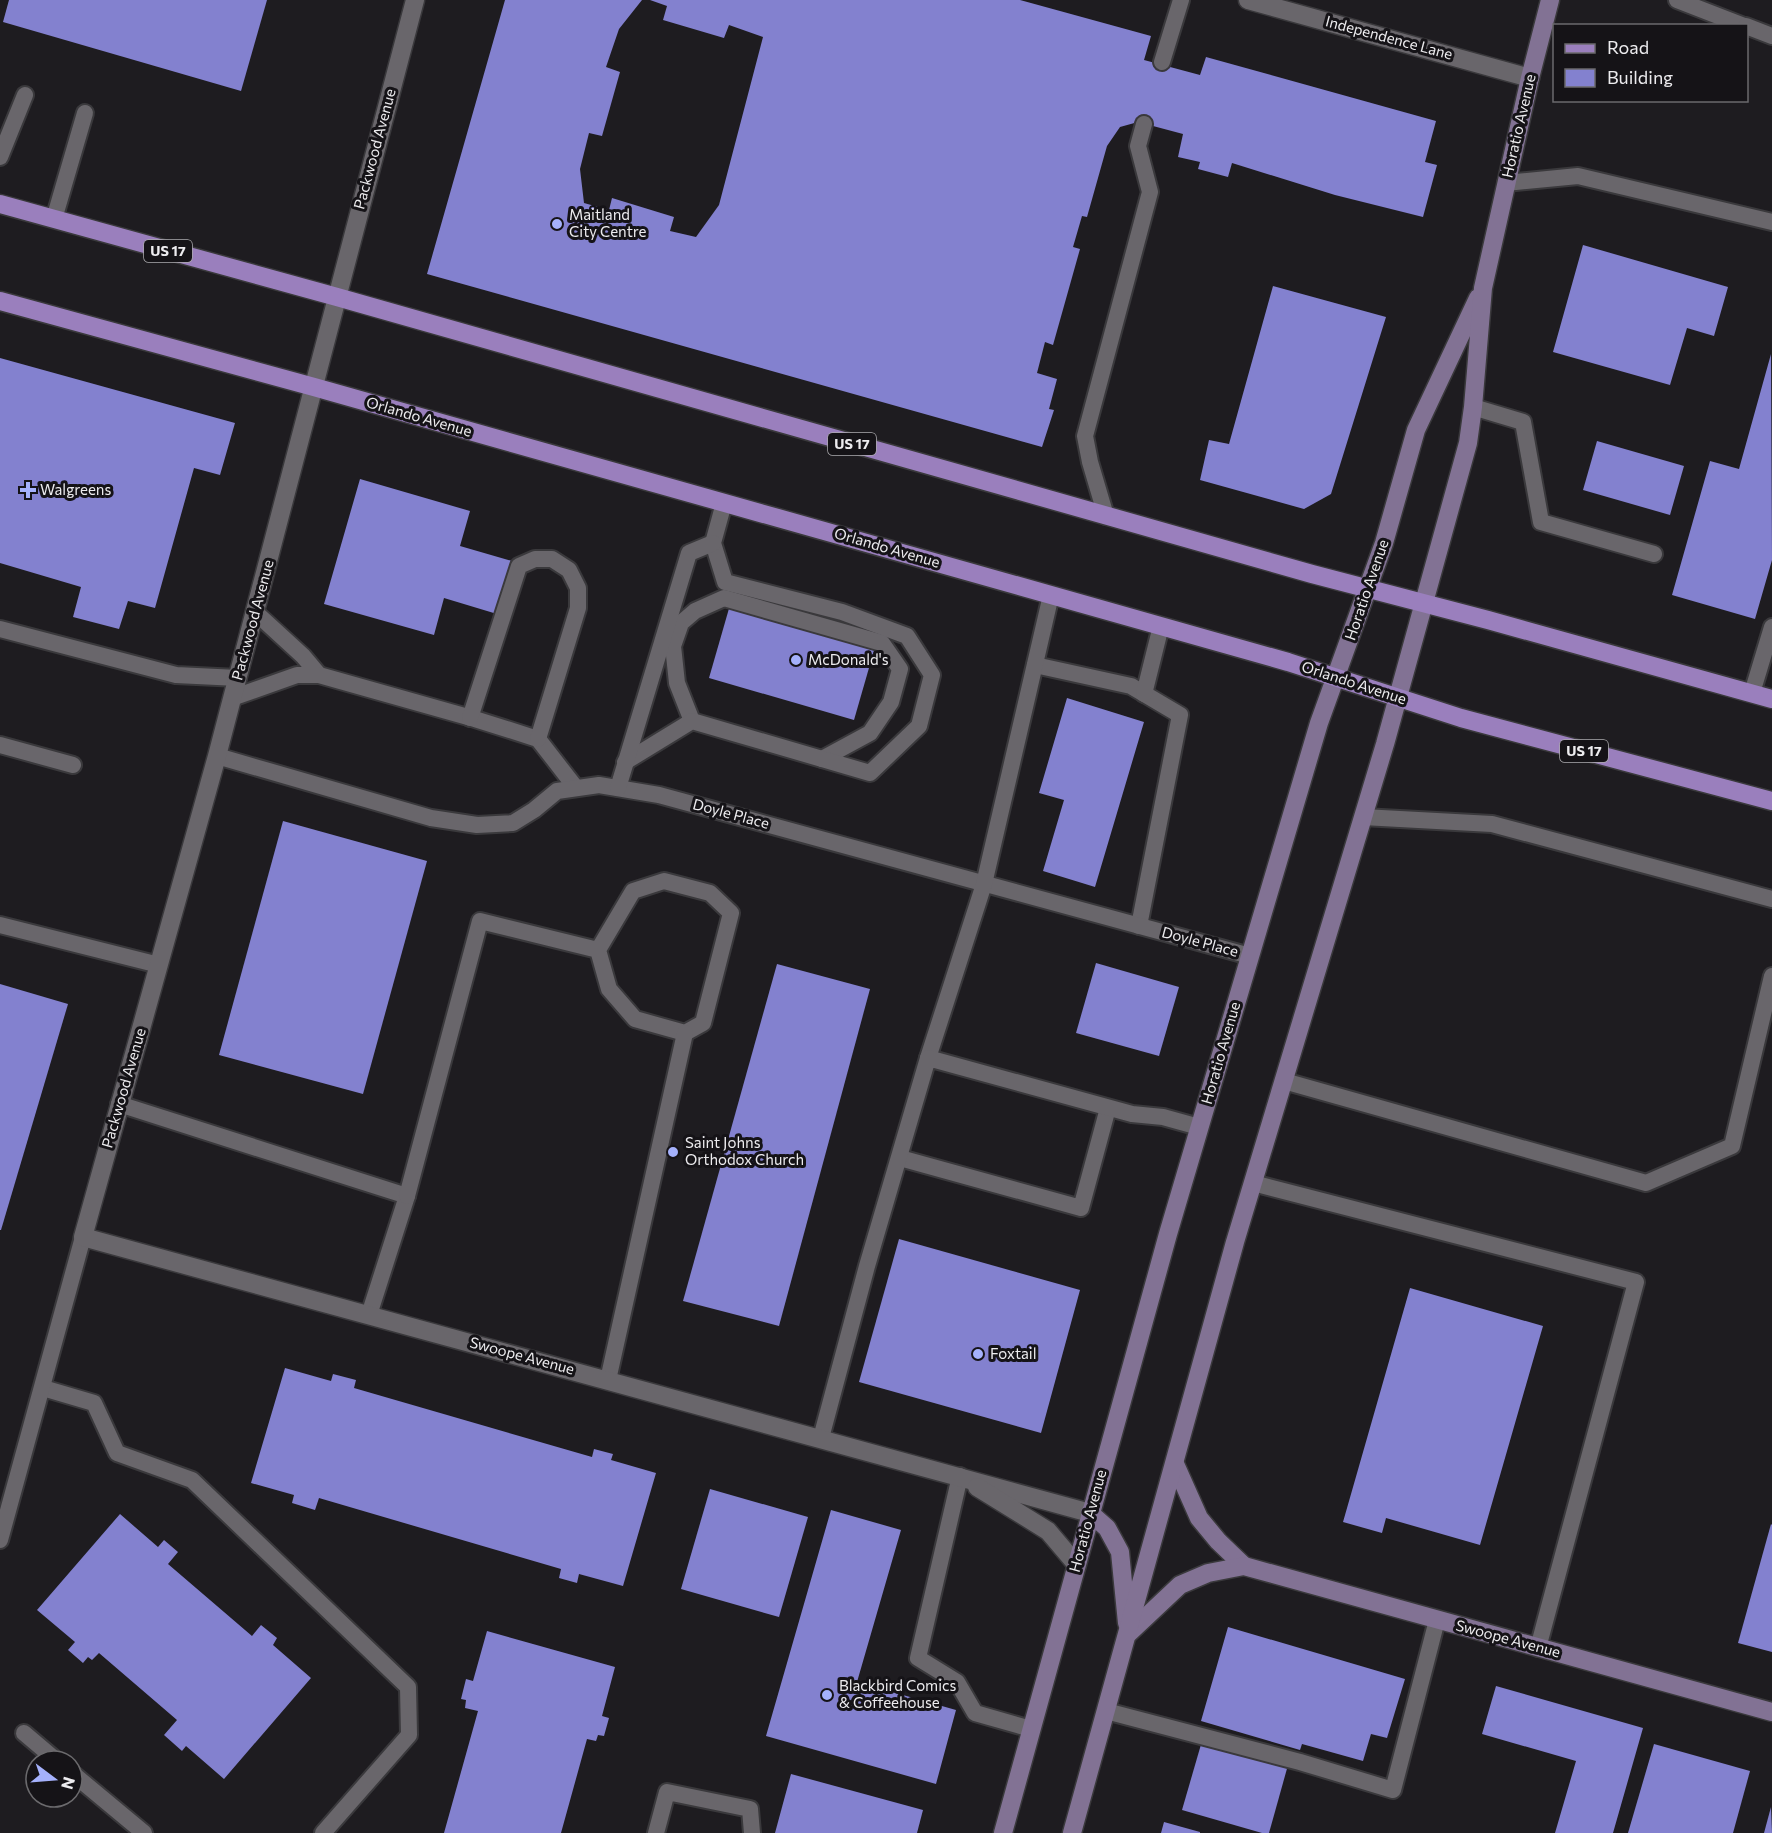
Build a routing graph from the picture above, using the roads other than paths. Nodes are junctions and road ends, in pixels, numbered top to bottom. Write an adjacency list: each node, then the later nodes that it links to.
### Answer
1 (415, 0): 20 (street, Packwood Avenue)
2 (1181, 0): 9 (lane)
3 (1248, 0): 10 (street, Independence Lane)
4 (1550, 0): 10 (main road, Horatio Avenue)
5 (1677, 0): 6 (lane)
6 (1740, 24)
7 (1748, 27): 8 (lane)
8 (1772, 36)
9 (1162, 62)
10 (1530, 78): 15 (main road, Horatio Avenue)
11 (25, 95): 14 (lane)
12 (85, 113): 17 (lane)
13 (1144, 124): 25 (lane)
14 (0, 157)
15 (1506, 183): 18 (lane); 19 (main road, Horatio Avenue)
16 (0, 204): 17 (main road, US 17)
17 (54, 219): 20 (main road, US 17)
18 (1772, 222)
19 (1483, 288): 23 (main road, Horatio Avenue); 28 (main road, Horatio Avenue)
20 (337, 297): 22 (street, Packwood Avenue); 25 (main road, US 17)
21 (0, 301): 22 (main road, Orlando Avenue / US 17)
22 (314, 387): 24 (main road, Orlando Avenue / US 17); 31 (street, Packwood Avenue)
23 (1473, 407): 27 (lane); 30 (main road, Horatio Avenue)
24 (724, 503): 26 (lane); 29 (main road, Orlando Avenue / US 17)
25 (1106, 516): 28 (main road, US 17)
26 (713, 543): 49 (lane); 50 (lane)
27 (1654, 554)
28 (1368, 589): 30 (main road, US 17); 37 (main road, Horatio Avenue)
29 (1051, 595): 32 (main road, Orlando Avenue / US 17); 35 (lane)
30 (1423, 603): 39 (main road, US 17); 41 (main road, Horatio Avenue)
31 (255, 612): 36 (lane); 38 (street, Packwood Avenue)
32 (1161, 626): 37 (main road, Orlando Avenue / US 17); 40 (lane)
33 (1772, 627): 39 (lane)
34 (0, 629): 38 (lane)
35 (1035, 665): 40 (lane); 56 (lane)
36 (319, 675): 42 (lane); 44 (lane)
37 (1336, 677): 41 (main road, Orlando Avenue / US 17); 61 (main road, Horatio Avenue)
38 (238, 678): 42 (street, Packwood Avenue)
39 (1752, 693): 43 (main road, US 17)
40 (1144, 694): 59 (lane)
41 (1397, 697): 54 (main road, Orlando Avenue / US 17); 55 (main road, Horatio Avenue)
42 (232, 698): 48 (street, Packwood Avenue)
43 (1772, 699)
44 (470, 718): 46 (lane); 46 (lane)
45 (692, 721): 49 (lane); 49 (lane); 50 (lane)
46 (538, 740): 52 (lane)
47 (0, 745): 51 (lane)
48 (217, 756): 52 (lane, Doyle Place); 62 (street, Packwood Avenue)
49 (822, 759)
50 (625, 762): 53 (lane)
51 (73, 765)
52 (576, 788): 53 (lane, Doyle Place)
53 (618, 788): 56 (lane, Doyle Place)
54 (1772, 801)
55 (1363, 817): 57 (lane); 66 (main road, Horatio Avenue)
56 (984, 884): 59 (lane, Doyle Place); 65 (lane)
57 (1772, 898)
58 (0, 924): 62 (lane)
59 (1139, 926): 61 (lane, Doyle Place)
60 (598, 950): 64 (lane); 64 (lane); 72 (lane)
61 (1250, 956): 69 (main road, Horatio Avenue)
62 (159, 965): 67 (street, Packwood Avenue)
63 (1772, 976): 66 (lane)
64 (685, 1033): 75 (lane)
65 (928, 1058): 68 (lane); 70 (lane)
66 (1284, 1081): 71 (main road, Horatio Avenue)
67 (119, 1104): 72 (lane); 73 (street, Packwood Avenue)
68 (1108, 1108): 69 (lane); 70 (lane)
69 (1199, 1127): 80 (main road, Horatio Avenue)
70 (900, 1158): 77 (lane)
71 (1253, 1183): 78 (main road, Horatio Avenue); 86 (lane)
72 (407, 1196): 74 (lane)
73 (83, 1237): 74 (street, Swoope Avenue); 76 (lane)
74 (369, 1315): 75 (street, Swoope Avenue)
75 (608, 1380): 77 (street, Swoope Avenue)
76 (43, 1388): 81 (lane); 94 (lane)
77 (821, 1438): 79 (street, Swoope Avenue)
78 (1175, 1464): 83 (main road, Swoope Avenue); 85 (main road, Horatio Avenue)
79 (960, 1476): 80 (street, Swoope Avenue); 82 (street, Swoope Avenue); 89 (lane)
80 (1090, 1513): 82 (main road, Horatio Avenue); 85 (main road)
81 (0, 1540)
82 (1076, 1564): 89 (main road, Horatio Avenue)
83 (1245, 1566): 84 (main road, Swoope Avenue); 85 (main road, Swoope Avenue)
84 (1437, 1620): 86 (main road, Swoope Avenue); 87 (lane)
85 (1128, 1634): 87 (main road, Horatio Avenue)
86 (1538, 1648): 88 (main road, Swoope Avenue)
87 (1106, 1712): 98 (main road, Horatio Avenue)
88 (1772, 1712)
89 (1031, 1729): 97 (main road, Horatio Avenue)
90 (24, 1733): 91 (lane)
91 (43, 1749)
92 (84, 1783): 93 (lane)
93 (144, 1833)
94 (323, 1833)
95 (656, 1833): 96 (lane)
96 (752, 1833)
97 (1003, 1833)
98 (1072, 1833)

